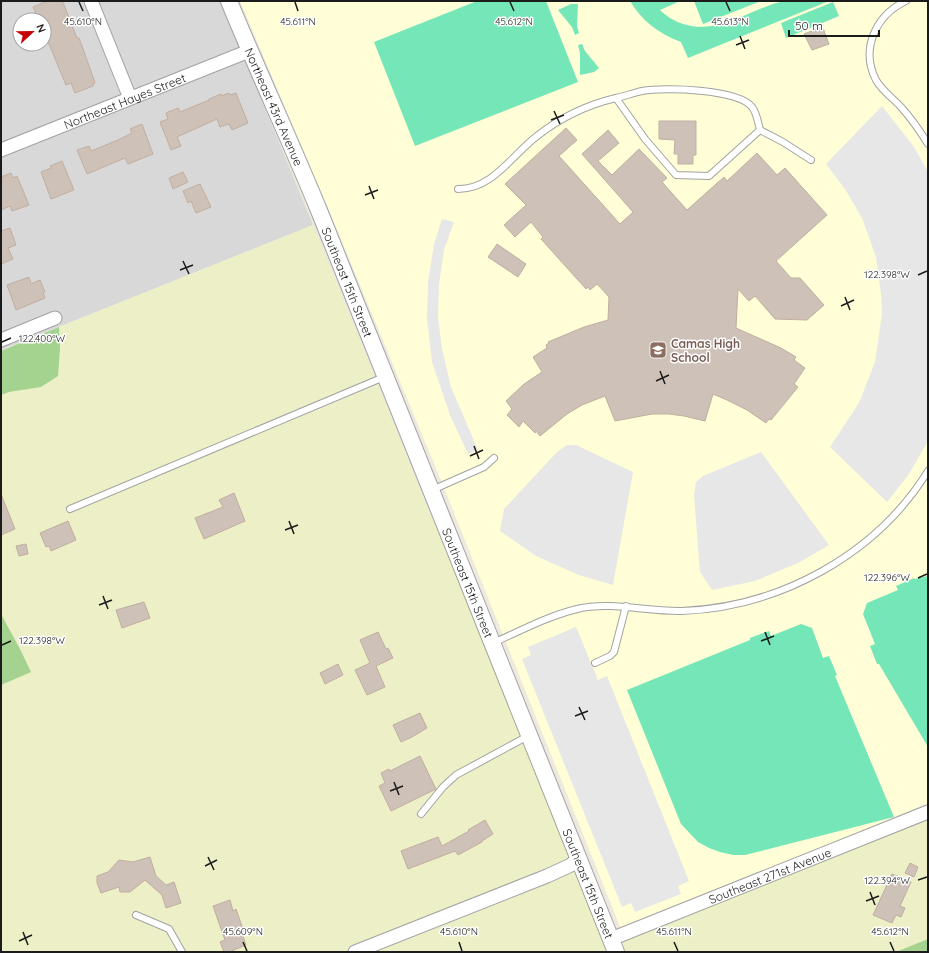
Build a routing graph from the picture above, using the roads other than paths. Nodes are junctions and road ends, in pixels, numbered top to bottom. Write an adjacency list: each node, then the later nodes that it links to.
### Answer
1 (91, 1): 5 (street)
2 (229, 1): 4 (street, Northeast 43rd Avenue)
3 (906, 1): 8 (lane)
4 (249, 51): 5 (street, Northeast Hayes Street); 12 (street, Northeast 43rd Avenue)
5 (130, 98): 9 (street, Northeast Hayes Street)
6 (616, 98): 7 (lane); 7 (lane); 11 (lane)
7 (760, 130): 10 (lane)
8 (928, 144)
9 (1, 150)
10 (811, 160)
11 (458, 189)
12 (320, 213): 15 (street, Southeast 15th Street)
13 (55, 318): 14 (street)
14 (1, 340)
15 (386, 376): 18 (street, Southeast 15th Street); 19 (lane)
16 (494, 458): 18 (lane)
17 (928, 471): 20 (lane)
18 (431, 490): 21 (street, Southeast 15th Street)
19 (70, 508)
20 (626, 606): 21 (lane); 22 (lane)
21 (493, 643): 23 (street, Southeast 15th Street)
22 (594, 663)
23 (529, 735): 25 (lane); 26 (street, Southeast 15th Street)
24 (928, 812): 28 (street, Southeast 271st Avenue)
25 (421, 814)
26 (579, 857): 28 (street, Southeast 15th Street); 30 (street)
27 (136, 915): 29 (lane)
28 (613, 946)
29 (182, 952)
30 (355, 952)

